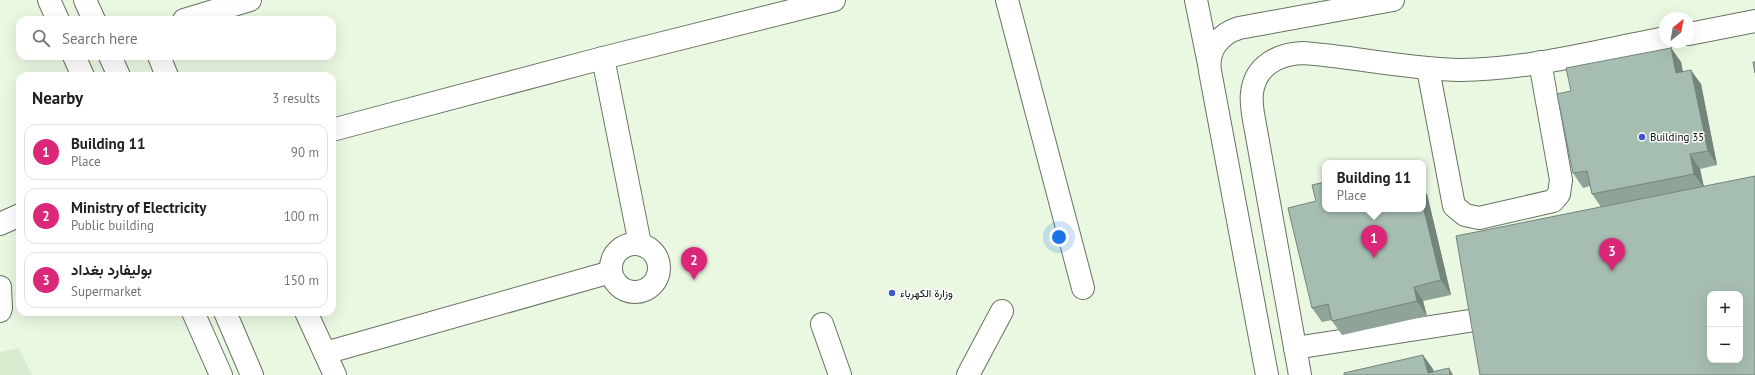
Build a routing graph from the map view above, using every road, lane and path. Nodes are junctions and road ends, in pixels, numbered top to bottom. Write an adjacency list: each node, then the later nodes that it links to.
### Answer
1 (49, 0): 8 (street)
2 (85, 0): 9 (street)
3 (834, 0): 14 (street)
4 (1007, 0): 32 (street)
5 (1196, 0): 20 (street)
6 (1393, 0): 20 (street)
7 (239, 2): 10 (street)
8 (56, 16)
9 (92, 16)
10 (196, 16)
11 (1755, 21): 12 (street)
12 (1695, 33)
13 (1659, 39): 18 (street)
14 (603, 58): 24 (street); 29 (street)
15 (76, 60): 21 (street)
16 (112, 60): 22 (street)
17 (161, 60): 23 (street)
18 (1540, 62): 19 (street); 26 (street)
19 (1428, 69): 26 (street); 43 (street)
20 (1210, 71): 50 (street)
21 (81, 72)
22 (117, 72)
23 (165, 72)
24 (336, 129)
25 (16, 217): 27 (street)
26 (1472, 218): 28 (street)
27 (0, 224)
28 (1476, 241)
29 (640, 244): 30 (street); 30 (street)
30 (611, 272): 44 (street)
31 (0, 287): 34 (street)
32 (1083, 288)
33 (1485, 295): 40 (street)
34 (0, 311)
35 (1002, 311): 49 (street)
36 (1520, 314): 40 (street)
37 (195, 316): 45 (street)
38 (227, 316): 46 (street)
39 (308, 316): 44 (street)
40 (1489, 318): 42 (street); 43 (street)
41 (822, 324): 48 (street)
42 (1492, 340)
43 (1295, 348): 51 (street)
44 (326, 353): 47 (street)
45 (221, 375)
46 (252, 375)
47 (335, 375)
48 (840, 375)
49 (968, 375)
50 (1267, 375)
51 (1300, 375)

